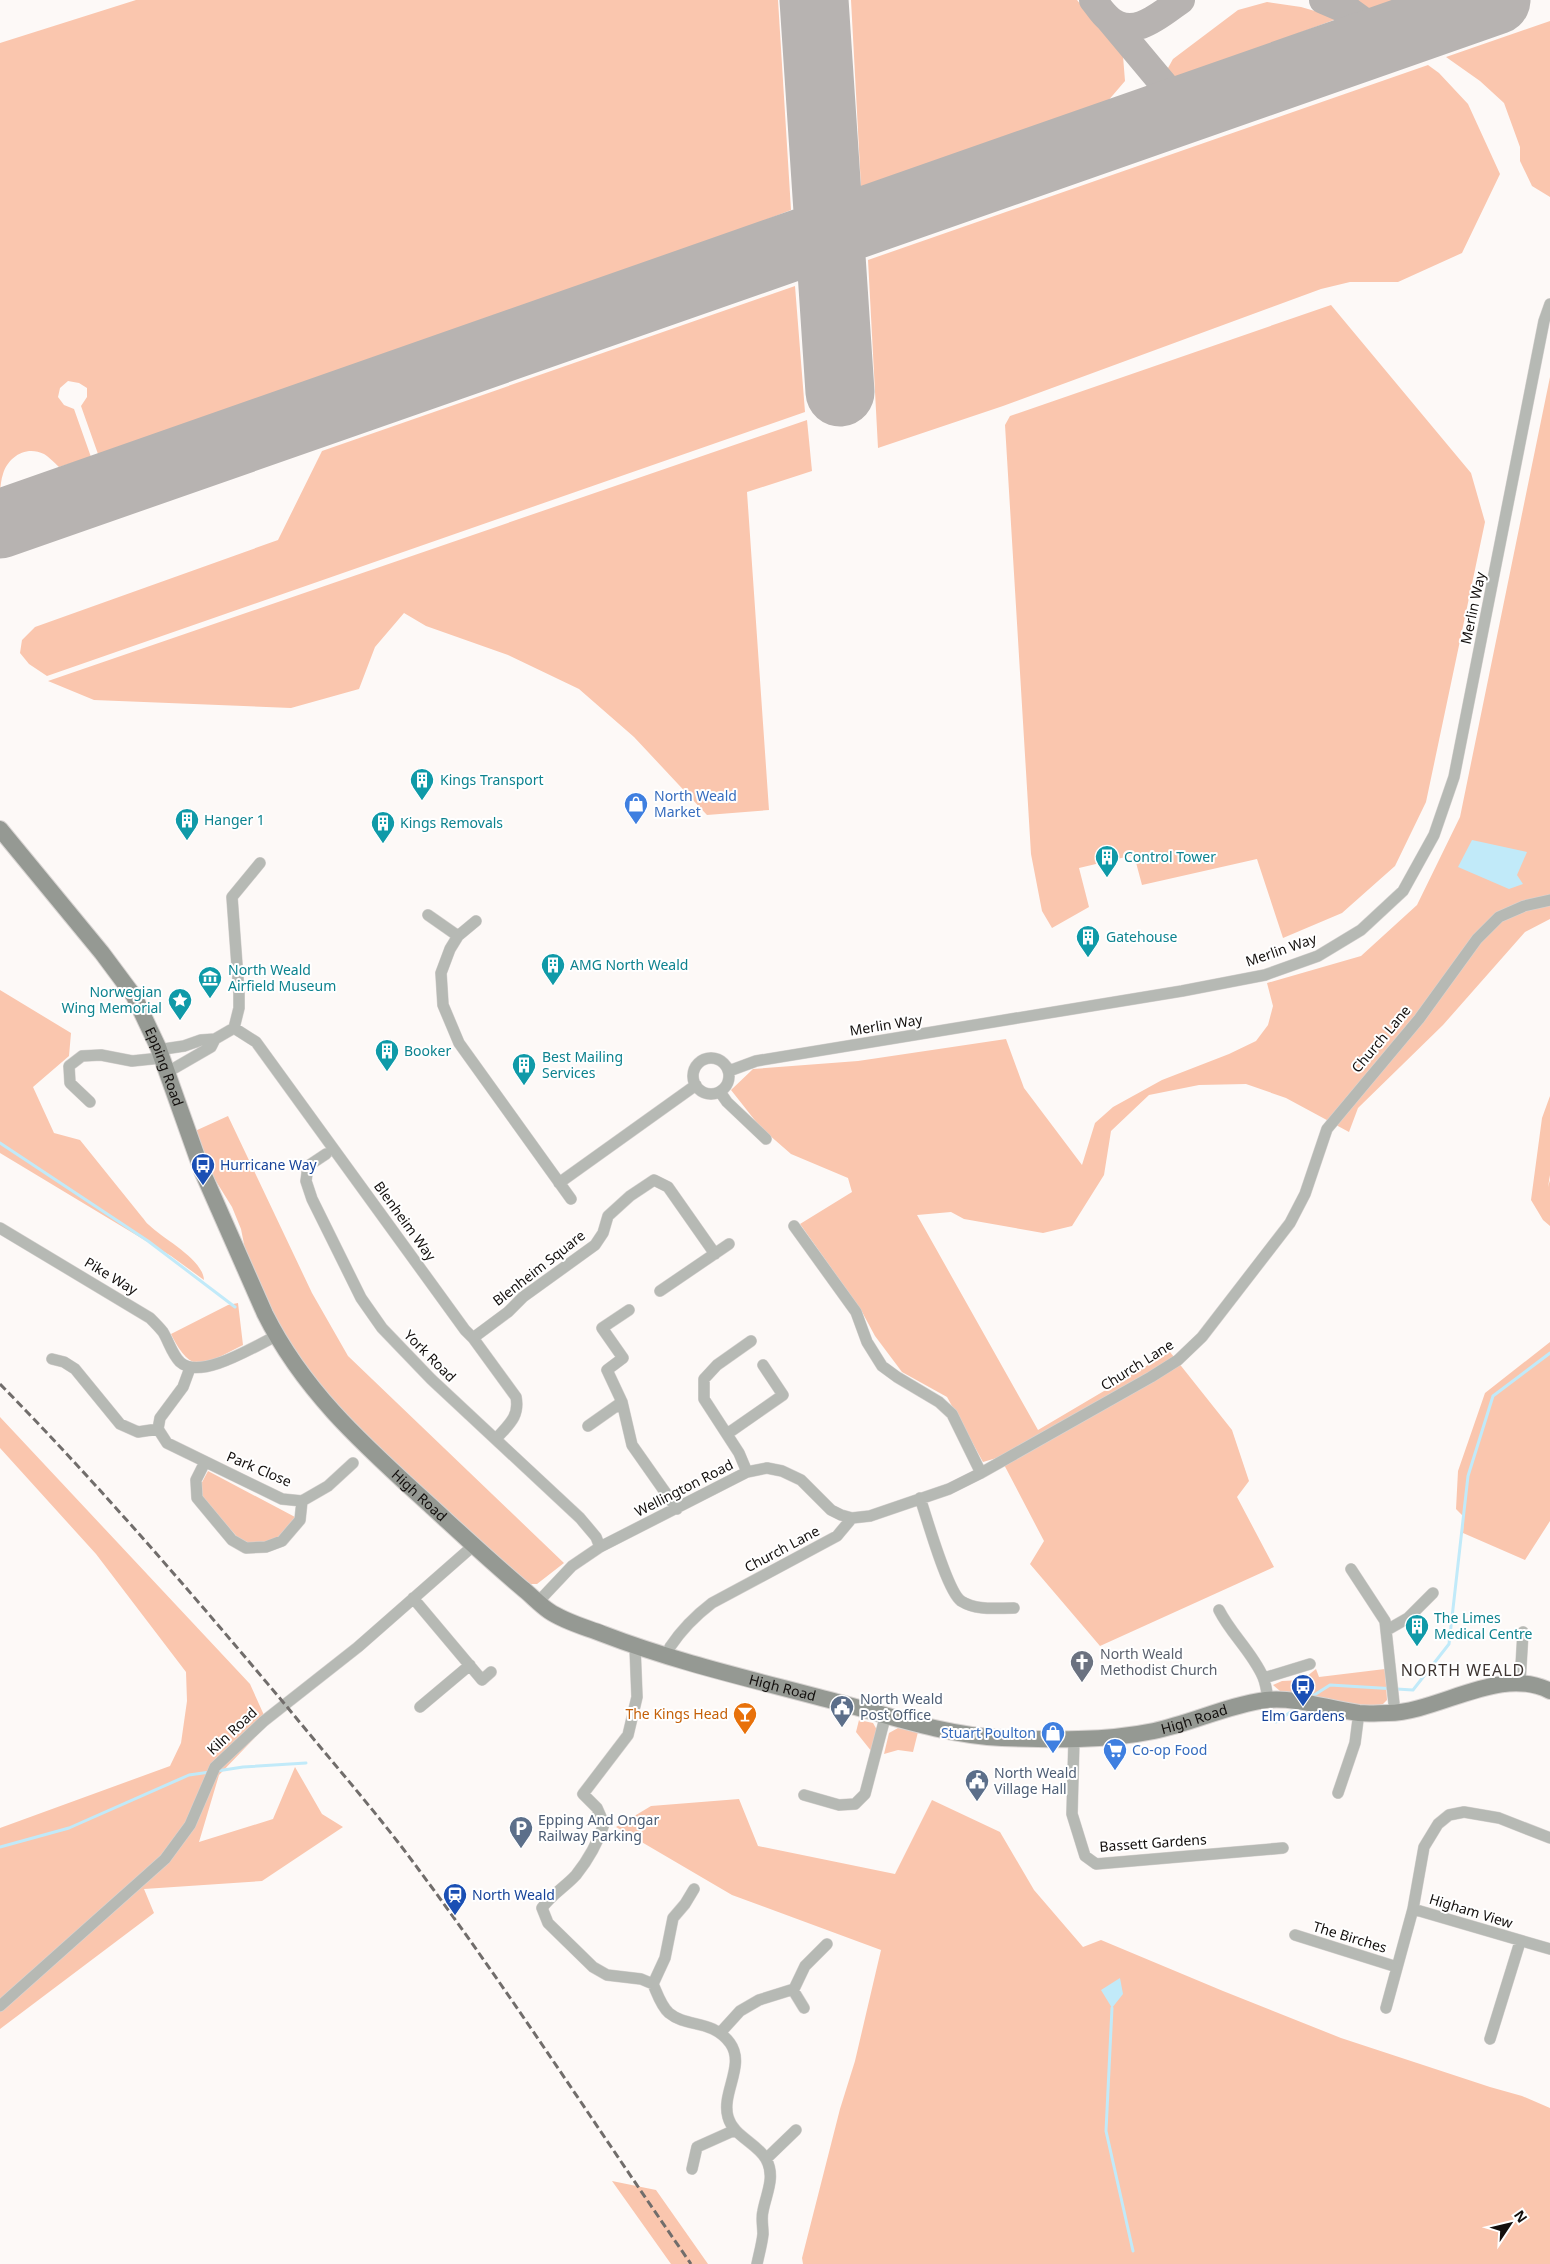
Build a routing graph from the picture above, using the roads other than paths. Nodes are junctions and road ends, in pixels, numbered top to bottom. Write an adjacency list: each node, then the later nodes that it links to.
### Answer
1 (1550, 304): 11 (street, Merlin Way)
2 (0, 829): 10 (main road, Epping Road)
3 (260, 863): 8 (street)
4 (1550, 900): 39 (street, Church Lane)
5 (428, 915): 7 (street)
6 (476, 921): 7 (street)
7 (458, 936): 17 (street)
8 (234, 1028): 9 (street); 26 (street, Blenheim Way)
9 (215, 1039): 10 (street); 10 (street)
10 (162, 1059): 14 (street); 25 (main road, Epping Road)
11 (728, 1071): 12 (street); 13 (street)
12 (696, 1086): 13 (street); 17 (street)
13 (720, 1092): 15 (street)
14 (90, 1102)
15 (766, 1139)
16 (326, 1154): 35 (street, York Road)
17 (559, 1183): 18 (street)
18 (572, 1199)
19 (794, 1226): 39 (street)
20 (0, 1228): 30 (street, Pike Way)
21 (729, 1244): 22 (street)
22 (715, 1254): 23 (street); 26 (street, Blenheim Square)
23 (660, 1291)
24 (629, 1310): 31 (street)
25 (276, 1336): 30 (street); 44 (main road, High Road)
26 (473, 1338): 35 (street, Blenheim Way)
27 (751, 1341): 34 (street)
28 (52, 1359): 33 (street)
29 (763, 1365): 34 (street)
30 (190, 1368): 33 (street)
31 (622, 1402): 32 (street); 42 (street)
32 (588, 1426)
33 (158, 1430): 36 (street, Park Close)
34 (727, 1434): 38 (street)
35 (496, 1439): 45 (street, York Road)
36 (205, 1462): 41 (street, Park Close); 41 (street, Park Close)
37 (353, 1463): 41 (street, Park Close)
38 (747, 1472): 42 (street, Wellington Road); 43 (street, Wellington Road)
39 (981, 1473): 40 (street, Church Lane)
40 (920, 1498): 43 (street, Church Lane); 50 (street)
41 (302, 1501)
42 (677, 1508): 45 (street, Wellington Road)
43 (852, 1518): 55 (street, Church Lane)
44 (473, 1546): 48 (street, Kiln Road); 49 (main road, High Road)
45 (600, 1547): 49 (street, Wellington Road)
46 (1351, 1569): 52 (street)
47 (1433, 1593): 52 (street)
48 (413, 1598): 57 (street); 81 (street, Kiln Road)
49 (538, 1602): 54 (main road, High Road)
50 (1014, 1608)
51 (1219, 1610): 59 (street)
52 (1387, 1630): 65 (street)
53 (1523, 1632): 60 (street)
54 (635, 1646): 66 (main road, High Road); 79 (street)
55 (670, 1647)
56 (1310, 1664): 59 (street)
57 (470, 1665): 58 (street); 63 (street)
58 (491, 1672)
59 (1264, 1678): 62 (street)
60 (1520, 1683): 61 (main road, High Road); 65 (main road, High Road)
61 (1550, 1691)
62 (1268, 1700): 64 (main road, High Road); 67 (main road, High Road)
63 (420, 1707)
64 (1359, 1712): 65 (main road, High Road); 68 (street)
65 (1395, 1713)
66 (886, 1714): 67 (main road, High Road); 69 (street)
67 (1074, 1739): 71 (street, Bassett Gardens)
68 (1338, 1793)
69 (804, 1795)
70 (1550, 1838): 73 (street, Higham View)
71 (1283, 1848)
72 (694, 1889): 79 (street)
73 (1413, 1908): 75 (street, Higham View); 78 (street, Higham View)
74 (1295, 1935): 78 (street, The Birches)
75 (1520, 1942): 77 (street, Higham View); 85 (street, Higham View)
76 (827, 1944): 80 (street)
77 (1550, 1949)
78 (1397, 1967): 83 (street, Higham View)
79 (653, 1984): 84 (street)
80 (793, 1990): 82 (street); 84 (street)
81 (0, 2006)
82 (804, 2008)
83 (1386, 2008)
84 (720, 2033): 86 (street)
85 (1490, 2039)
86 (735, 2130): 88 (street); 89 (street)
87 (796, 2130): 88 (street)
88 (766, 2159): 90 (street)
89 (692, 2169)
90 (758, 2264)

